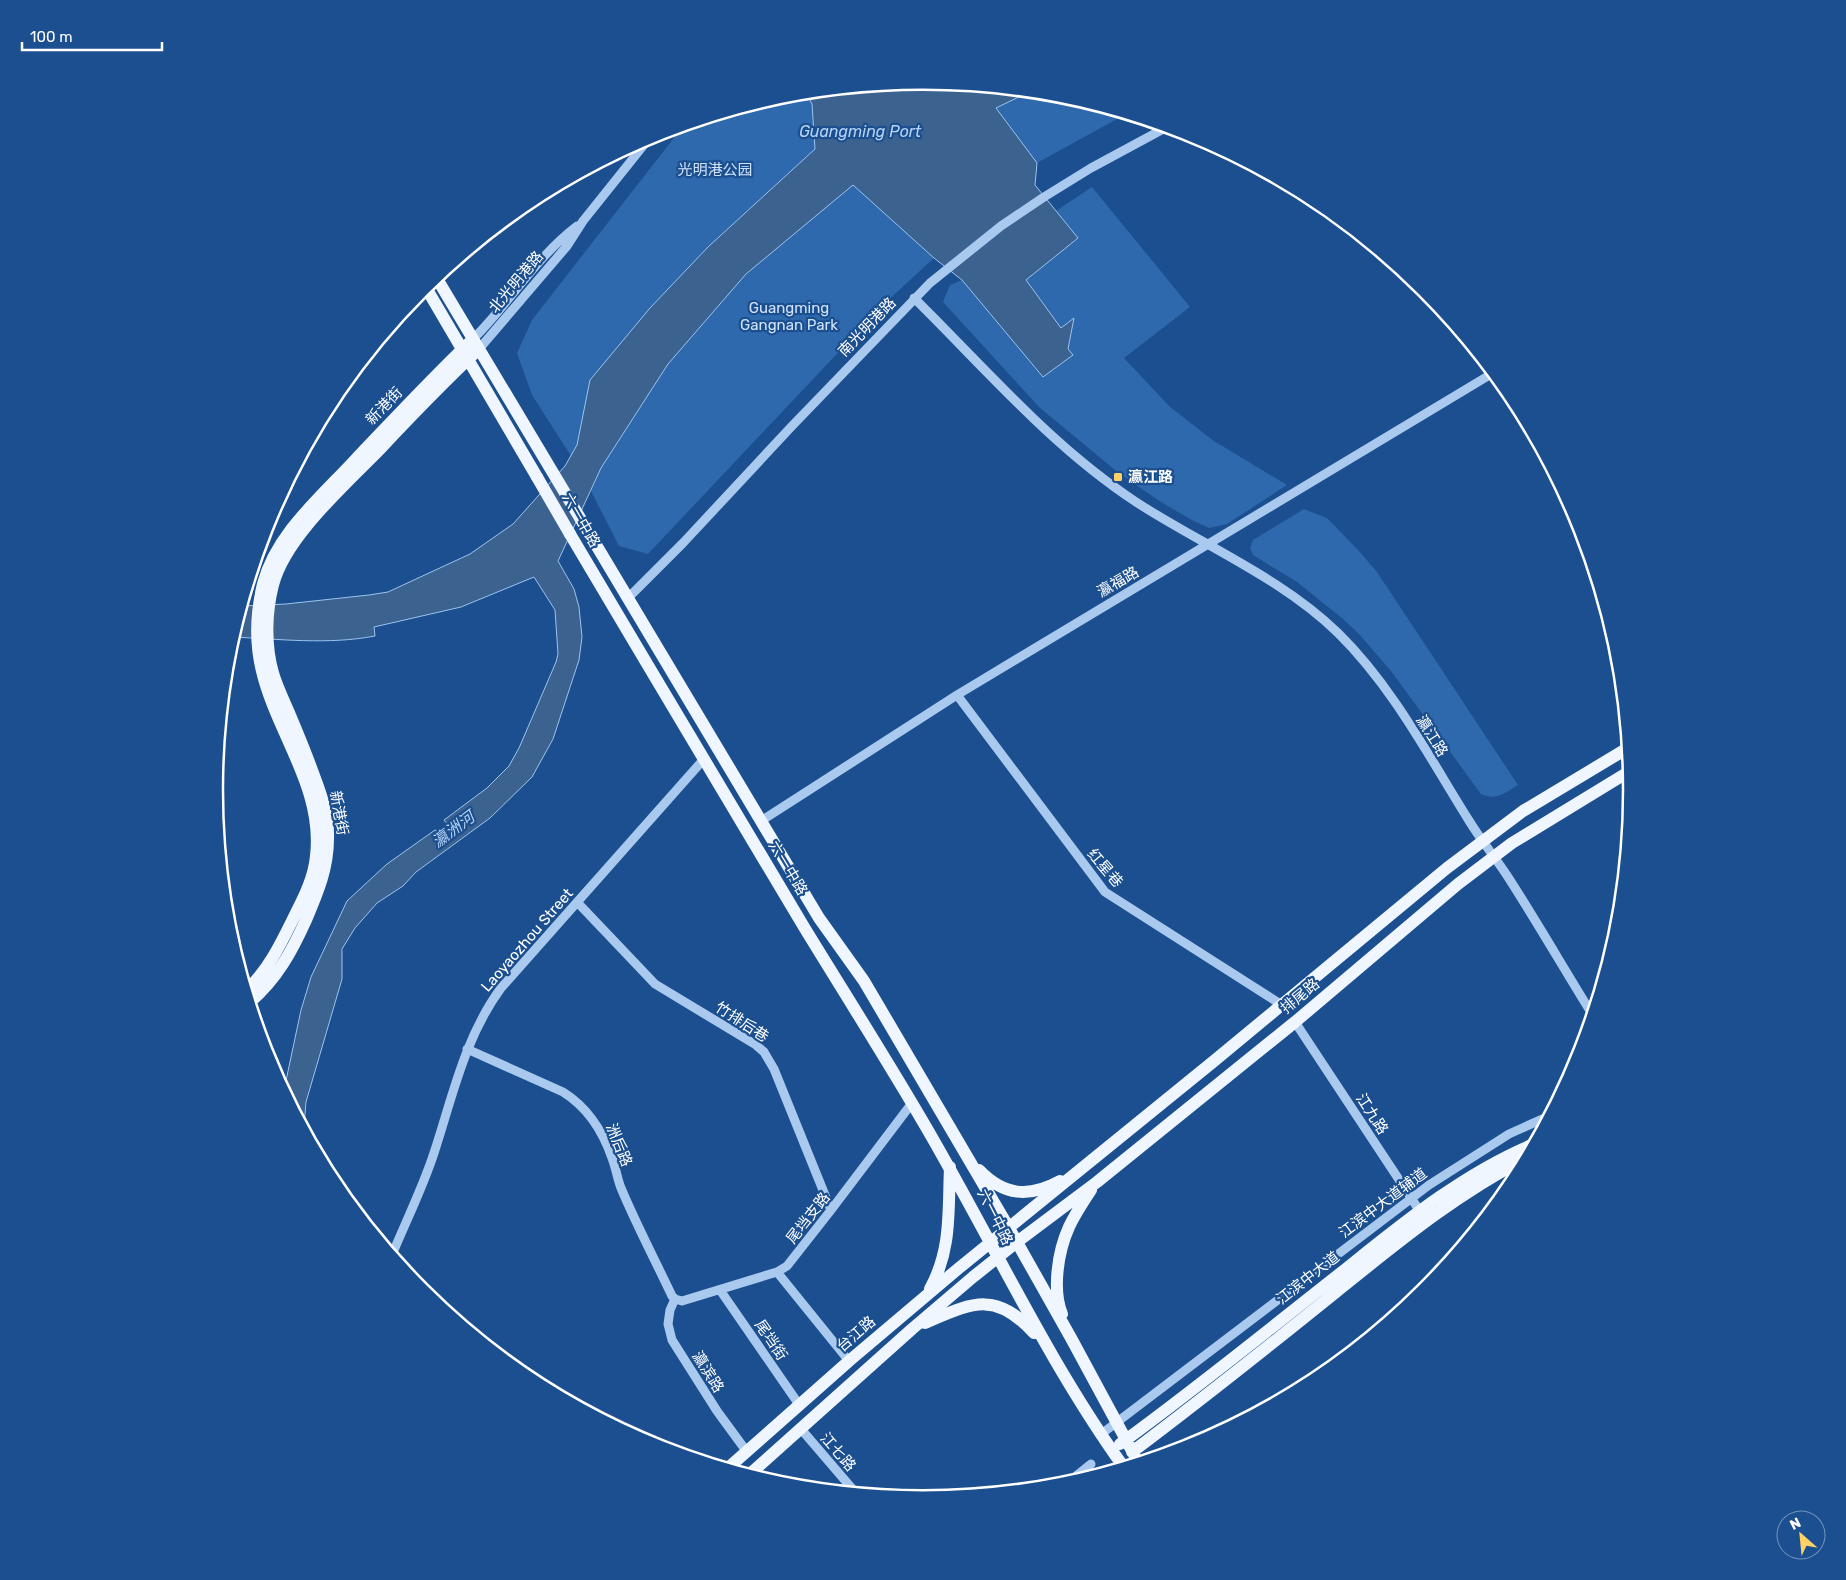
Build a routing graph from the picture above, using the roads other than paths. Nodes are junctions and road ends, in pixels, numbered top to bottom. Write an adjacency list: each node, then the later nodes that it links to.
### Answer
1 (1159, 131): 5 (street, 南光明港路)
2 (640, 150): 6 (street, 北光明港路)
3 (440, 284): 6 (main road, 六一中路)
4 (429, 294): 7 (main road, 六一中路)
5 (914, 298): 9 (street, 瀛江路); 10 (street, 南光明港路)
6 (476, 345): 7 (main road, 北光明港路); 10 (main road, 六一中路)
7 (465, 354): 11 (main road, 新港街); 14 (main road, 六一中路, bridge)
8 (1487, 377): 9 (street, 瀛福路)
9 (1209, 545): 12 (street, 瀛福路); 17 (street, 瀛江路)
10 (628, 597): 16 (main road, 六一中路)
11 (263, 646): 20 (main road, 新港街); 21 (main road, 新港街)
12 (957, 695): 16 (street, 瀛福路); 22 (street, 红星巷)
13 (1622, 752): 17 (main road, 排尾路)
14 (704, 759): 19 (street, Laoyaozhou Street); 26 (main road, 六一中路)
15 (1623, 775): 18 (main road, 排尾路)
16 (761, 821): 29 (main road, 六一中路)
17 (1481, 840): 18 (street, 瀛江路); 22 (main road, 排尾路)
18 (1493, 856): 23 (street, 瀛江路); 24 (main road, 排尾路)
19 (577, 902): 25 (street, Laoyaozhou Street); 35 (street, 竹排后巷)
20 (251, 985)
21 (255, 997)
22 (1282, 1005): 30 (main road, 排尾路)
23 (1588, 1008)
24 (1295, 1022): 33 (main road, 排尾路); 34 (street, 江九路)
25 (468, 1049): 40 (street, Laoyaozhou Street); 44 (street, 洲后路)
26 (912, 1103): 31 (main road, 六一中路); 35 (street, 尾垱支路)
27 (1540, 1120): 34 (street, 江滨中大道辅道)
28 (1524, 1148): 36 (main road, 江滨中大道)
29 (968, 1159): 30 (main road); 37 (main road, 六一中路)
30 (1086, 1166): 37 (main road, 排尾路)
31 (950, 1167): 38 (main road, 六一中路); 45 (main road)
32 (1513, 1167): 36 (main road, 江滨中大道)
33 (1097, 1182): 39 (main road, 排尾路); 47 (main road)
34 (1411, 1198): 36 (street, 江九路); 51 (street, 江滨中大道辅道)
35 (831, 1210): 42 (street, 尾垱支路)
36 (1423, 1216): 55 (main road, 江滨中大道)
37 (1009, 1228): 38 (main road, 台江路); 39 (main road, 六一中路)
38 (990, 1242): 41 (main road, 六一中路); 45 (main road, 台江路)
39 (1017, 1242): 41 (main road, 排尾路); 47 (main road, 六一中路)
40 (395, 1249)
41 (998, 1257): 46 (main road); 48 (main road, 六一中路)
42 (777, 1272): 43 (street, 尾垱支路); 49 (street)
43 (720, 1290): 44 (street, 尾垱支路); 50 (street, 尾垱街)
44 (675, 1299): 56 (street, 瀛滨路)
45 (921, 1300): 49 (main road, 台江路)
46 (912, 1329): 48 (main road); 52 (main road)
47 (1071, 1338): 51 (main road, 六一中路)
48 (1049, 1350): 53 (main road, 六一中路)
49 (849, 1361): 50 (main road, 台江路)
50 (800, 1406): 56 (main road, 台江路)
51 (1116, 1423): 53 (street, 江滨中大道辅道); 55 (main road, 六一中路)
52 (801, 1429): 60 (main road); 62 (street, 江七路)
53 (1100, 1435): 54 (main road, 六一中路)
54 (1112, 1451): 55 (main road, 江滨中大道); 57 (main road, 六一中路)
55 (1132, 1451)
56 (747, 1452): 58 (main road, 台江路)
57 (1120, 1461)
58 (733, 1463)
59 (1091, 1464): 61 (street)
60 (755, 1469)
61 (1081, 1472)
62 (850, 1486)

